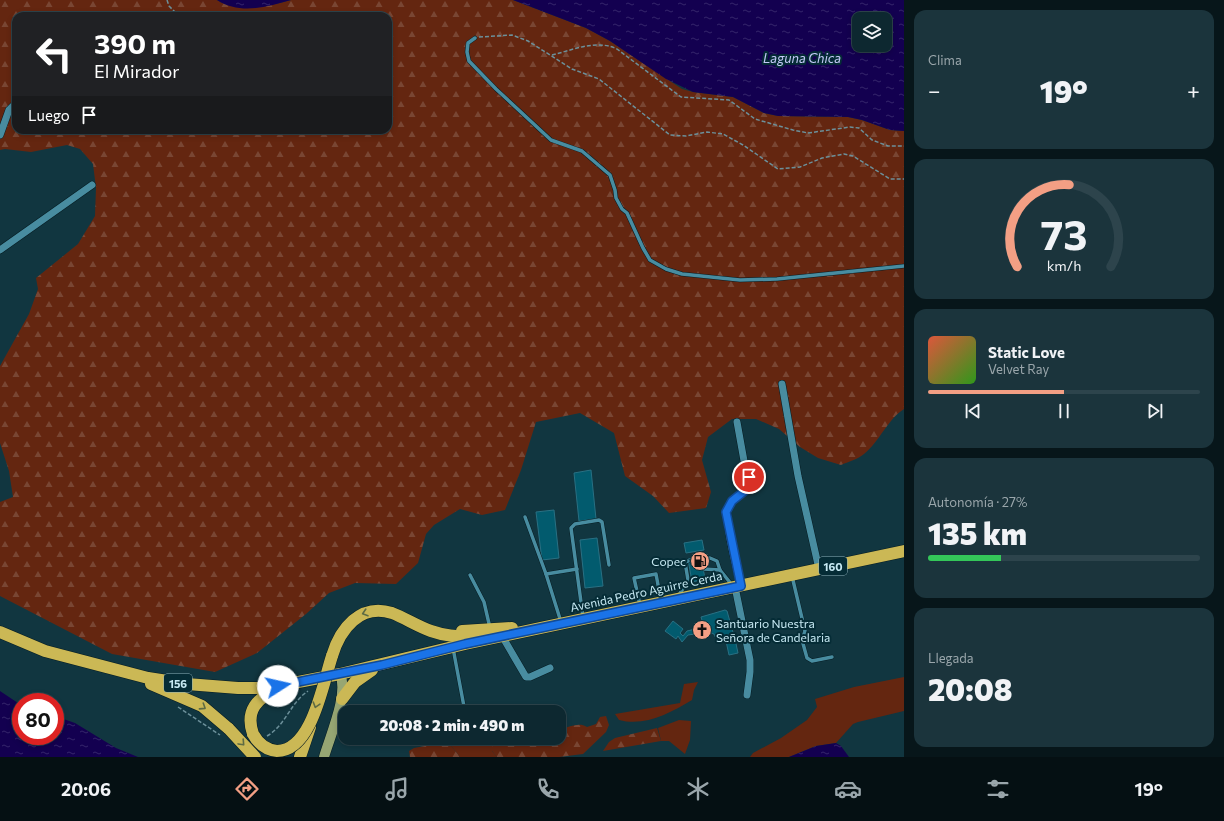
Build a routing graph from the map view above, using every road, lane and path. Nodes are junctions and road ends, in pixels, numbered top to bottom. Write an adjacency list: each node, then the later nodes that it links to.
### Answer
1 (168, 0): 2 (path)
2 (175, 12)
3 (475, 38): 4 (path); 11 (lane)
4 (552, 55): 7 (path); 8 (path)
5 (12, 106): 6 (street)
6 (0, 135)
7 (904, 146)
8 (904, 179)
9 (92, 185): 10 (street)
10 (0, 250)
11 (904, 266)
12 (782, 384): 21 (street)
13 (737, 422): 26 (street)
14 (525, 517): 23 (lane)
15 (904, 551): 21 (highway, Avenida Pedro Aguirre Cerda / 160)
16 (702, 559): 22 (lane)
17 (688, 562): 27 (lane)
18 (609, 565): 19 (lane)
19 (577, 569): 23 (lane); 31 (lane)
20 (704, 569): 22 (lane)
21 (819, 569): 25 (highway, Avenida Pedro Aguirre Cerda / 160)
22 (720, 570): 26 (lane)
23 (546, 574): 32 (lane)
24 (470, 575): 34 (lane)
25 (792, 575): 26 (highway, Avenida Pedro Aguirre Cerda / 160); 38 (lane)
26 (738, 586): 27 (highway, Avenida Pedro Aguirre Cerda / 160); 46 (street)
27 (676, 599): 28 (highway, Avenida Pedro Aguirre Cerda / 160)
28 (662, 602): 29 (highway, Avenida Pedro Aguirre Cerda / 160); 29 (lane)
29 (641, 607): 31 (highway, Avenida Pedro Aguirre Cerda / 160)
30 (403, 618): 34 (highway); 36 (highway); 39 (highway, one-way to 39)
31 (583, 619): 32 (highway, Avenida Pedro Aguirre Cerda / 160)
32 (561, 623): 33 (highway, Avenida Pedro Aguirre Cerda / 160)
33 (540, 628): 34 (highway); 36 (highway, Avenida Pedro Aguirre Cerda / 160)
34 (490, 629)
35 (0, 632): 42 (highway, 156)
36 (502, 636): 37 (highway, Avenida Pedro Aguirre Cerda / 160); 41 (street)
37 (459, 645): 39 (highway, Avenida Pedro Aguirre Cerda / 160); 40 (highway, Avenida Pedro Aguirre Cerda / 160); 49 (lane)
38 (832, 657)
39 (336, 665): 40 (highway, Avenida Pedro Aguirre Cerda / 160); 43 (highway, Avenida Pedro Aguirre Cerda / 156); 44 (highway, Avenida Pedro Aguirre Cerda / 160); 47 (main road); 50 (highway, one-way to 50, bridge)
40 (382, 665): 47 (highway)
41 (550, 668)
42 (130, 674): 44 (highway, 156); 51 (highway, one-way to 51)
43 (290, 684): 44 (highway, Avenida Pedro Aguirre Cerda / 156); 52 (highway)
44 (226, 686)
45 (312, 689): 52 (path)
46 (746, 695)
47 (342, 699): 55 (main road)
48 (175, 705): 51 (path)
49 (464, 705)
50 (310, 727): 52 (highway, bridge); 54 (highway)
51 (228, 733): 53 (highway, one-way to 53, bridge)
52 (257, 736)
53 (255, 757)
54 (300, 757)
55 (324, 757)

